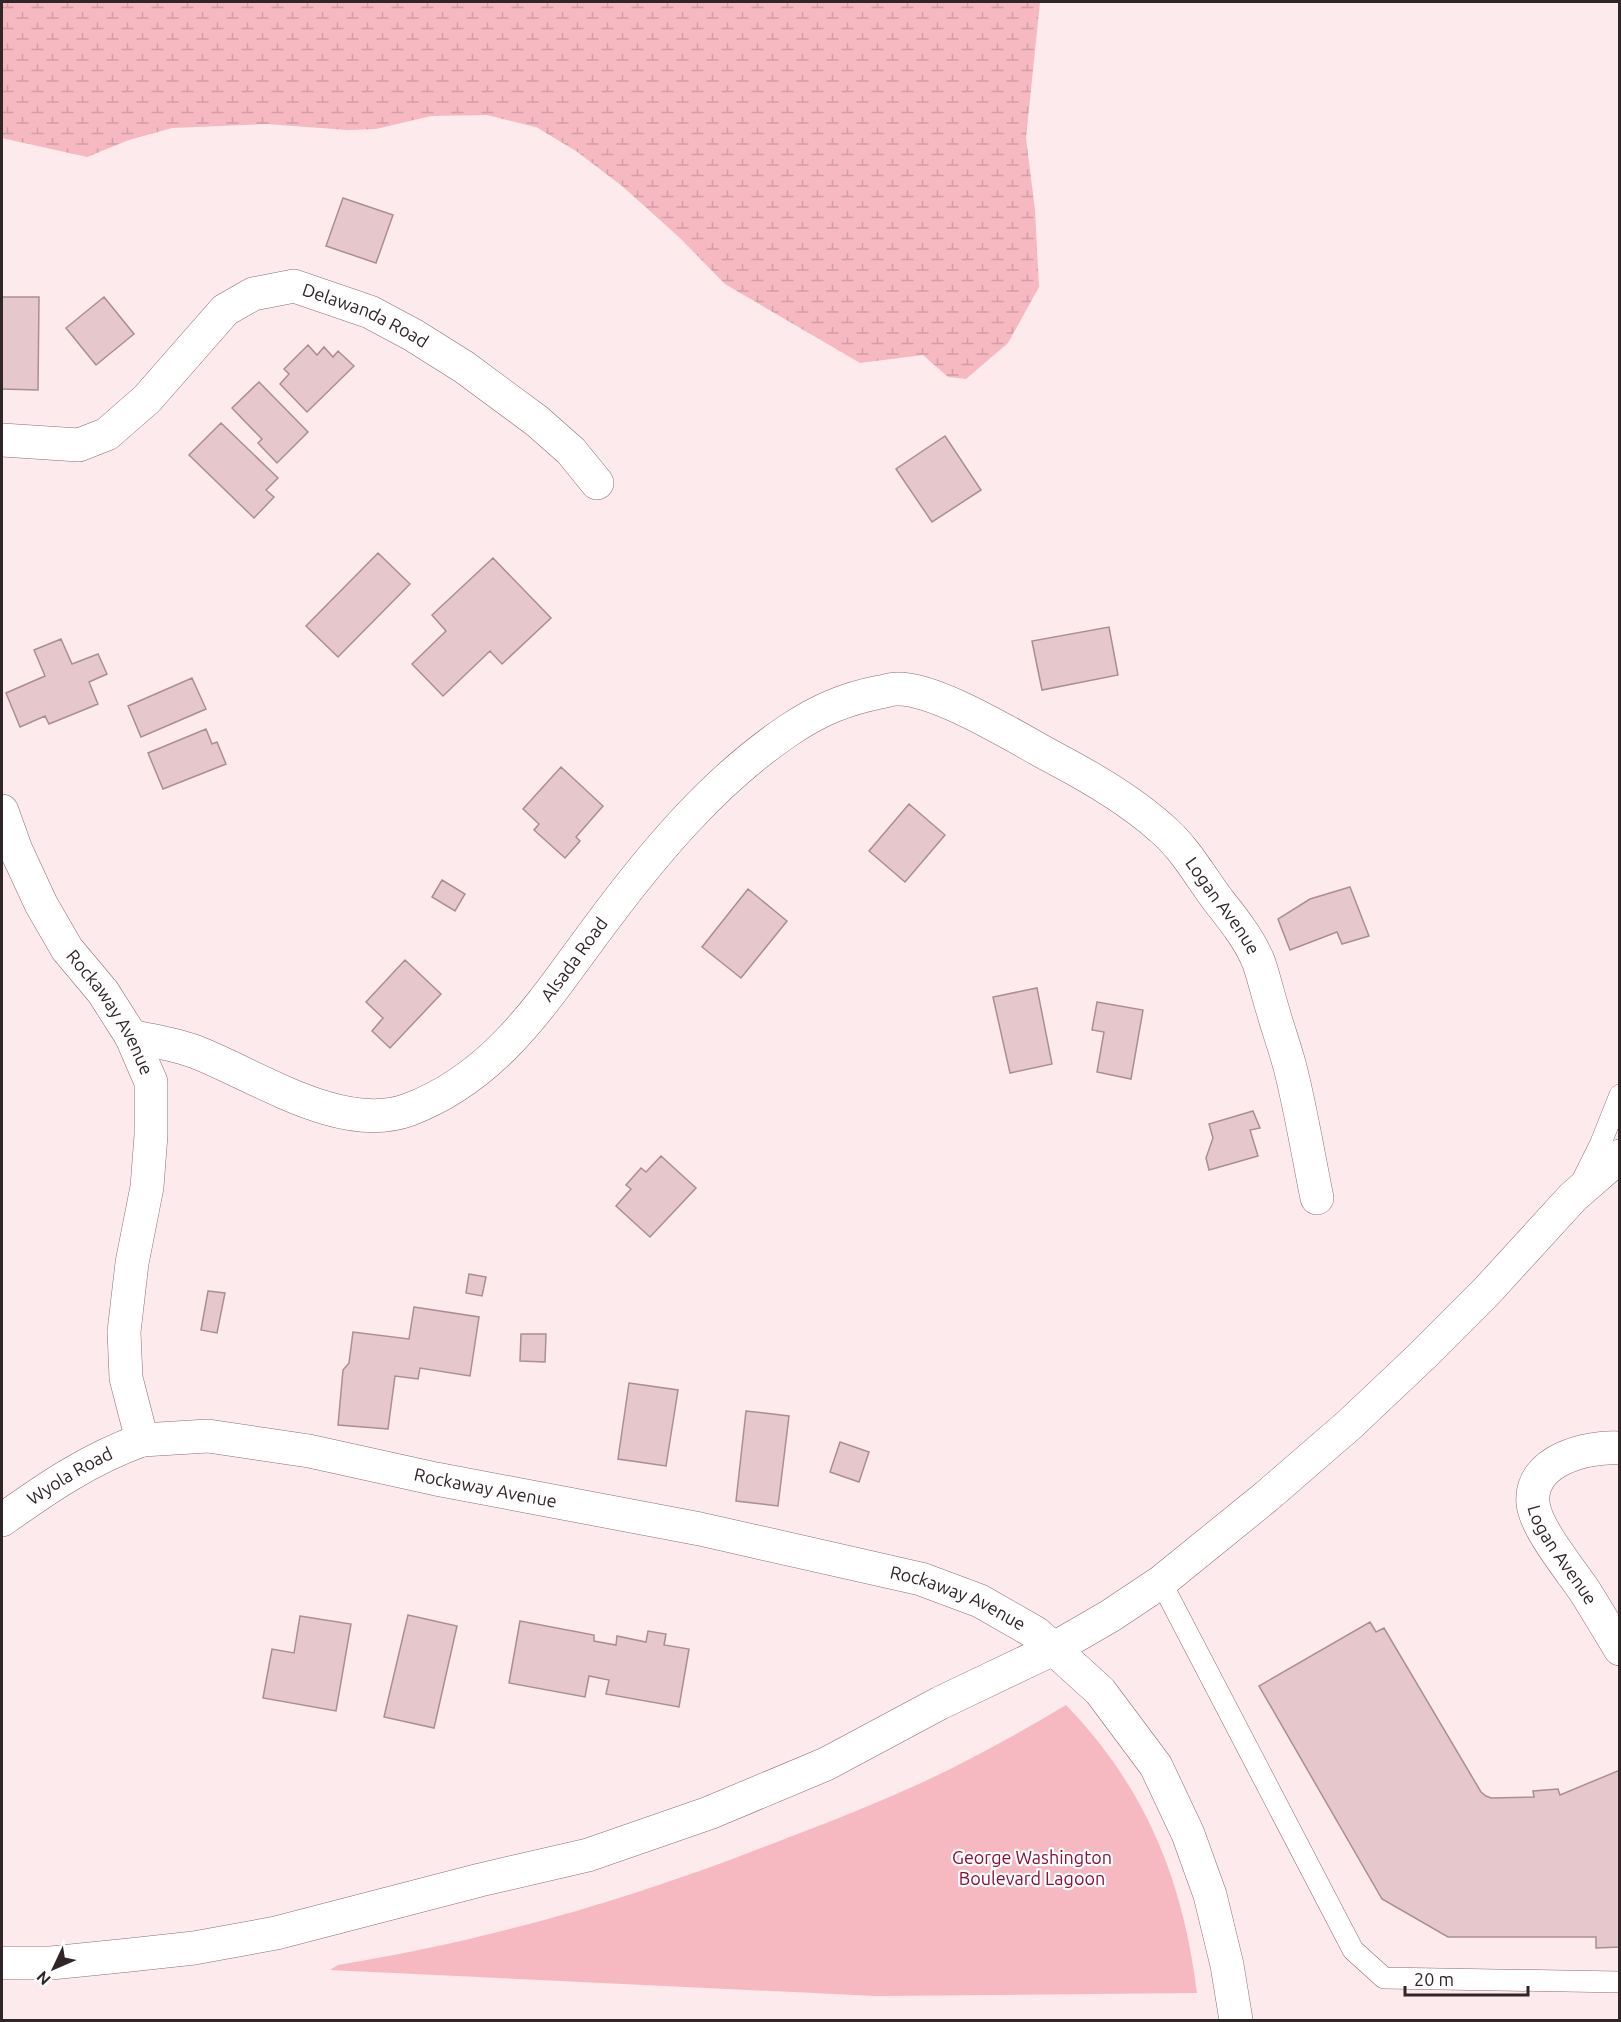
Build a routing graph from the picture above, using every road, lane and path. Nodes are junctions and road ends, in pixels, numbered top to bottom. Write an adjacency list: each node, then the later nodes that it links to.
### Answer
1 (2, 440): 2 (street, Delawanda Road)
2 (597, 483)
3 (981, 718): 5 (street, Alsada Road); 9 (street, Logan Avenue)
4 (2, 811): 5 (street, Rockaway Avenue)
5 (131, 1036): 10 (street, Rockaway Avenue)
6 (1620, 1095): 8 (lane)
7 (1620, 1156): 8 (street)
8 (1573, 1197): 13 (street)
9 (1317, 1198)
10 (142, 1440): 12 (street, Wyola Road); 14 (street, Rockaway Avenue)
11 (1620, 1448): 15 (street, Logan Avenue)
12 (2, 1520)
13 (1161, 1582): 14 (street); 17 (lane)
14 (1053, 1649): 16 (street); 18 (street, Rockaway Avenue)
15 (1620, 1649)
16 (2, 1963)
17 (1620, 1982)
18 (1236, 2020)

